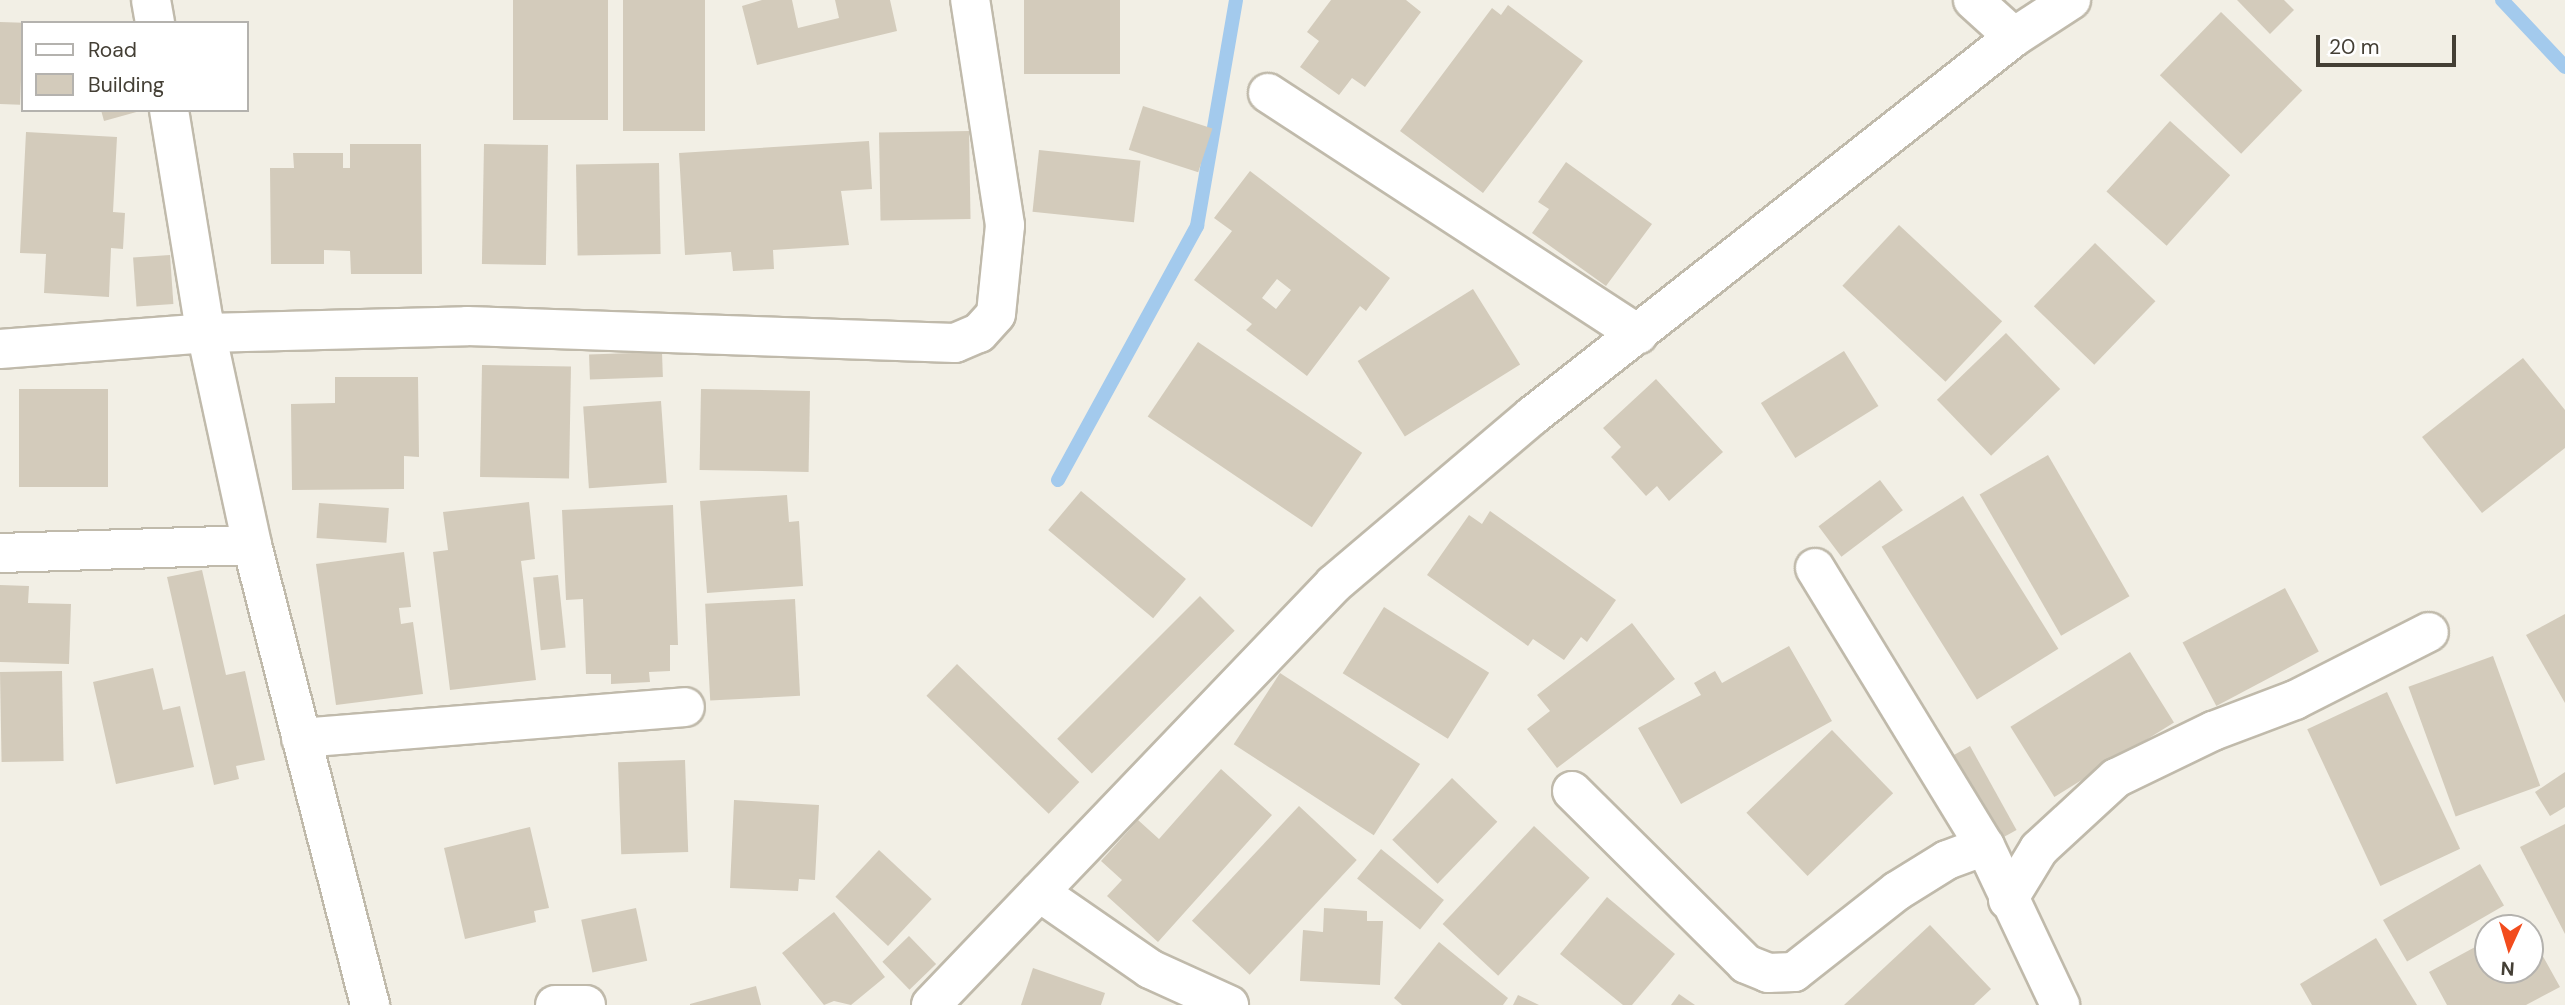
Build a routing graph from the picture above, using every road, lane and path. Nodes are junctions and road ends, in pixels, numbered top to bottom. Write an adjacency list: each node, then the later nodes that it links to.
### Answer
1 (151, 0): 5 (street)
2 (970, 0): 9 (street)
3 (1973, 0): 6 (street)
4 (2071, 0): 6 (street)
5 (155, 21)
6 (2014, 37): 10 (street)
7 (1268, 93): 10 (street)
8 (169, 112): 9 (street)
9 (207, 333): 11 (street); 12 (street)
10 (1638, 334): 20 (street)
11 (0, 349)
12 (252, 545): 13 (street); 17 (street)
13 (0, 553)
14 (1815, 568): 19 (street)
15 (2429, 632): 21 (street)
16 (685, 707): 17 (street)
17 (301, 738): 22 (street)
18 (1572, 791): 19 (street)
19 (1985, 846): 21 (street)
20 (1039, 892): 25 (street); 26 (street)
21 (2008, 900): 27 (street)
22 (370, 1005)
23 (555, 1005): 24 (street)
24 (586, 1005)
25 (931, 1005)
26 (1229, 1005)
27 (2060, 1005)

